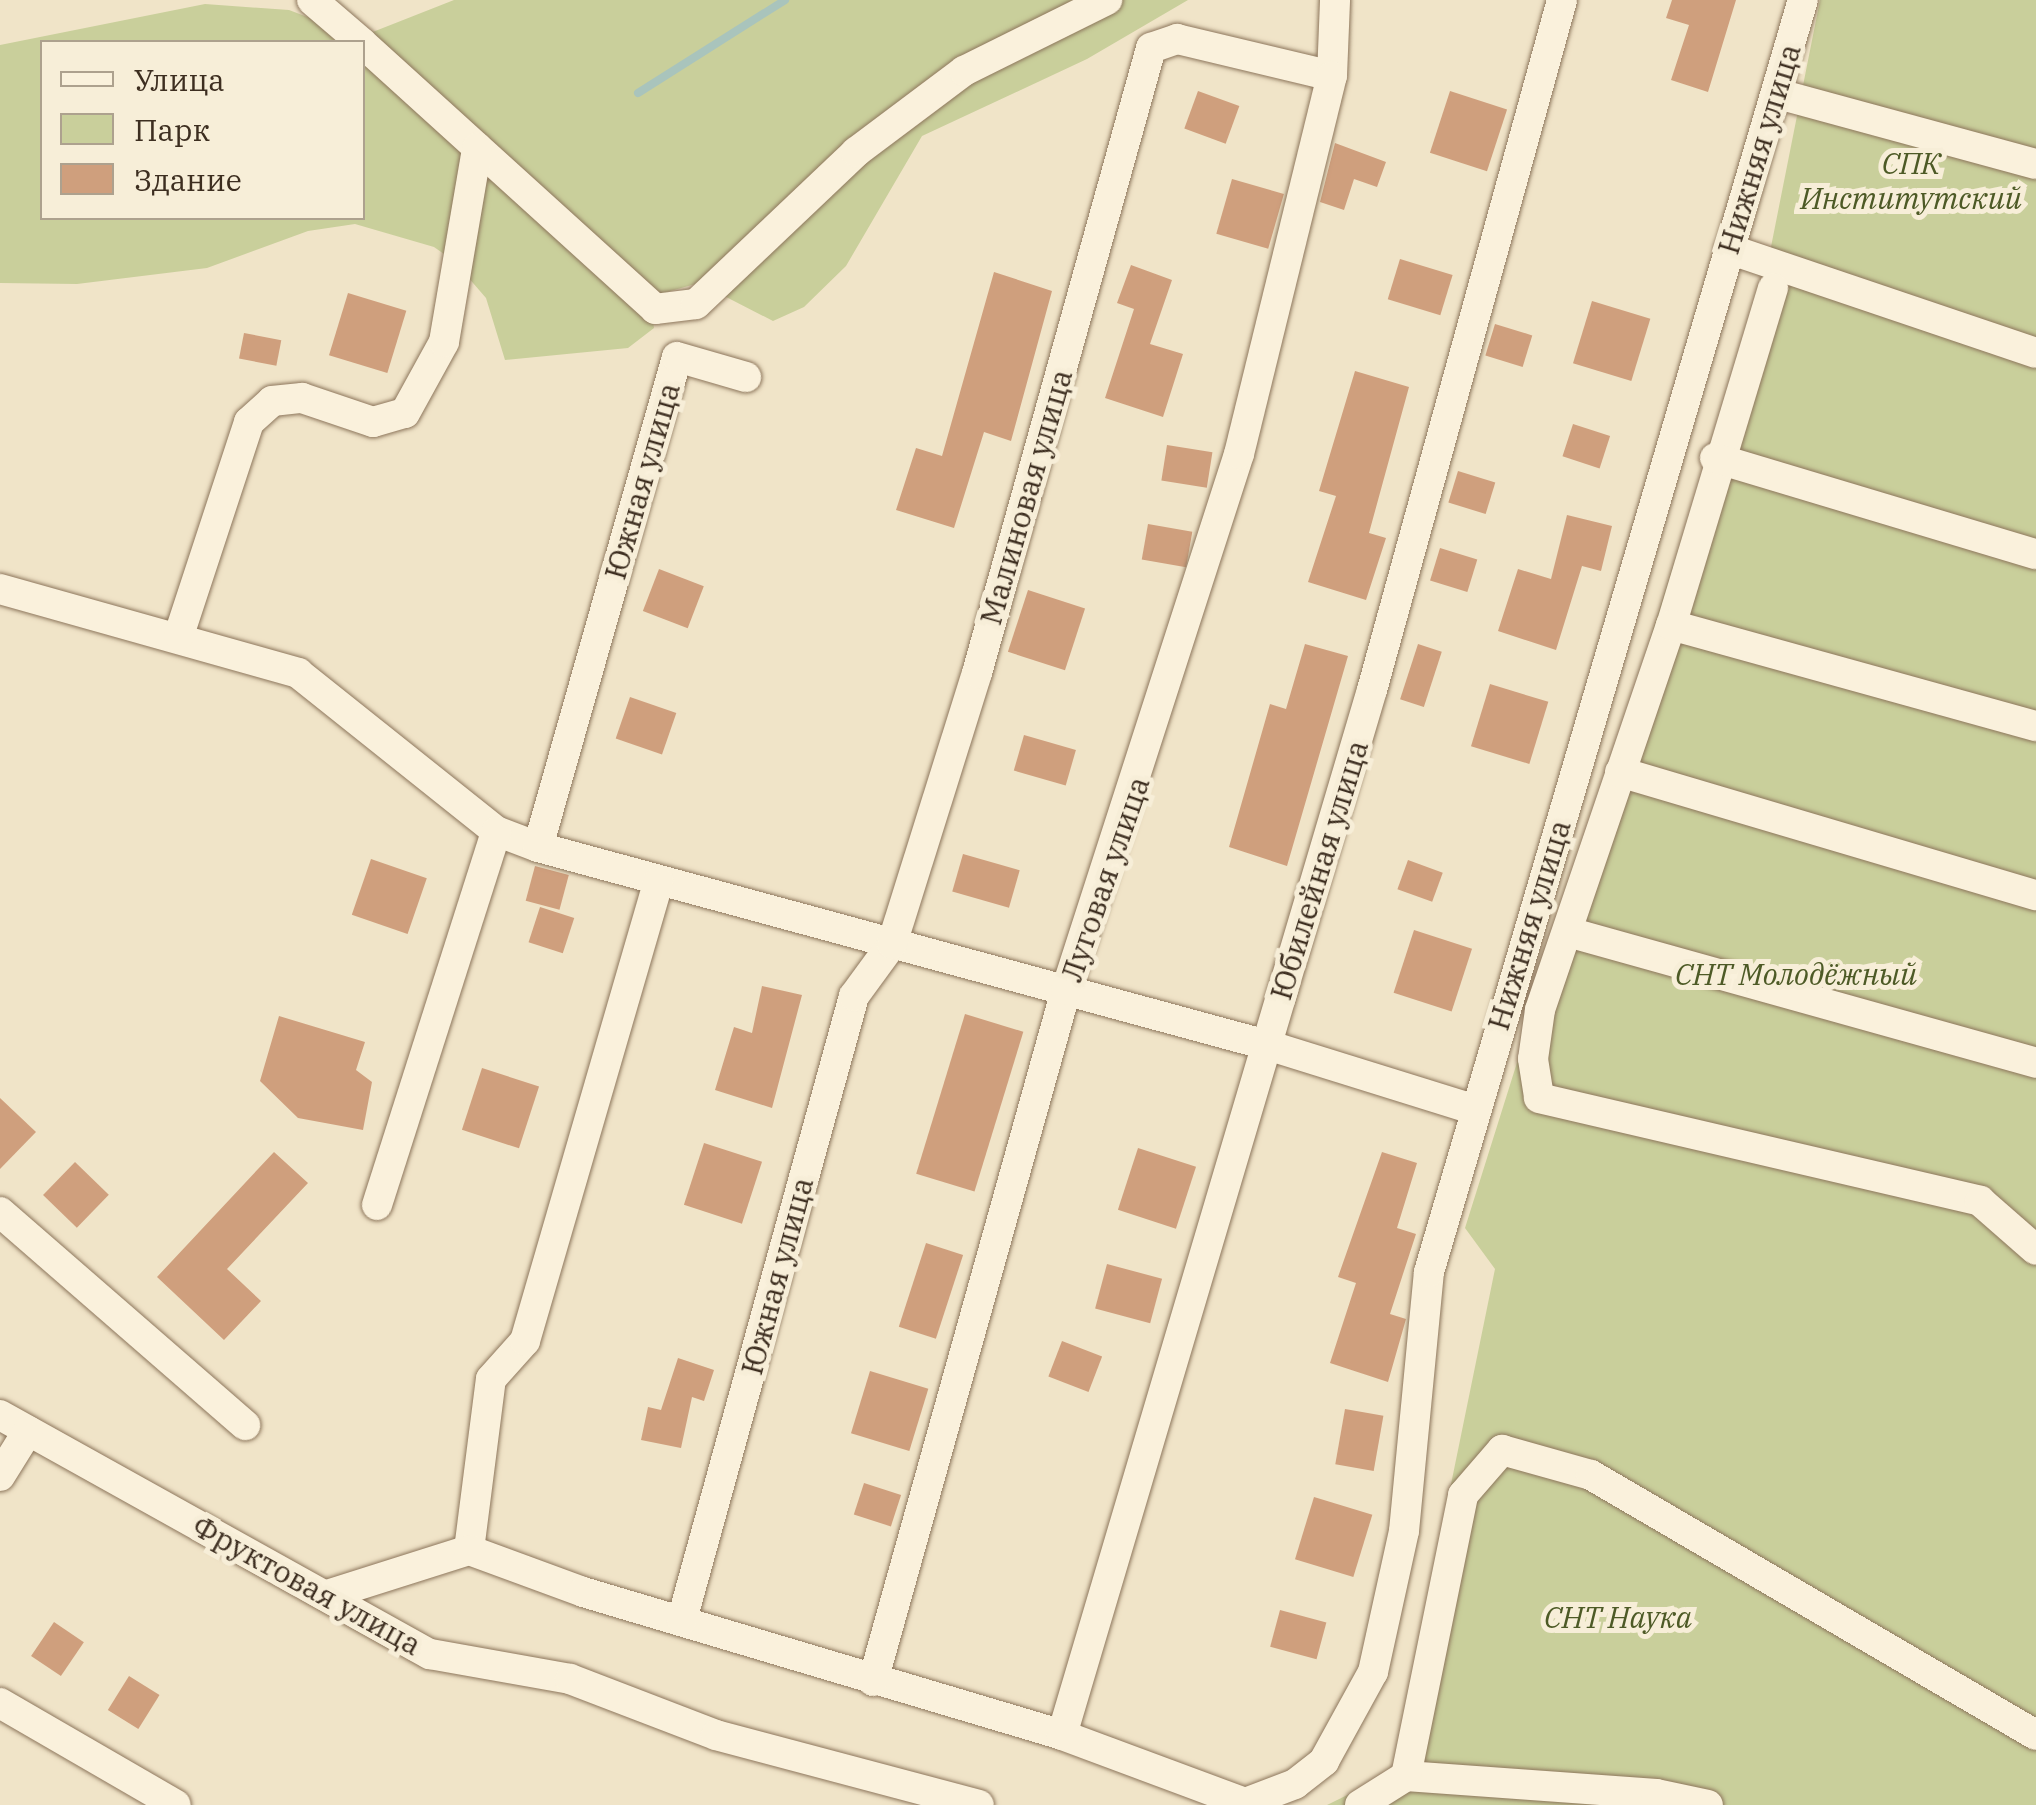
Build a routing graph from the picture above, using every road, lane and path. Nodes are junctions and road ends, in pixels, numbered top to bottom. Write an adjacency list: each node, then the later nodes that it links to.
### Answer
1 (312, 0): 6 (street)
2 (1108, 0): 10 (street)
3 (1335, 0): 8 (street, Луговая улица)
4 (1562, 0): 30 (street, Юбилейная улица)
5 (1804, 0): 9 (street, Нижняя улица)
6 (359, 40)
7 (365, 46): 10 (street)
8 (1332, 76): 28 (street, Малиновая улица); 29 (street, Луговая улица)
9 (1778, 94): 11 (street); 12 (street, Нижняя улица)
10 (477, 148): 20 (street)
11 (2036, 164)
12 (1729, 249): 14 (street); 32 (street, Нижняя улица)
13 (1773, 288): 16 (street)
14 (2036, 353)
15 (746, 377): 24 (street, Южная улица)
16 (1715, 458): 17 (street); 19 (street)
17 (2036, 554)
18 (0, 589): 20 (street)
19 (1670, 625): 21 (street); 22 (street)
20 (178, 635): 23 (street)
21 (2036, 726)
22 (1620, 772): 26 (street); 27 (street)
23 (496, 831): 24 (street); 33 (street)
24 (538, 848): 25 (street)
25 (660, 880): 28 (street); 40 (street)
26 (2036, 895)
27 (1568, 932): 31 (street); 35 (street)
28 (892, 944): 29 (street); 42 (street, Южная улица)
29 (1066, 990): 30 (street); 43 (street, Луговая улица)
30 (1267, 1045): 32 (street); 45 (street, Юбилейная улица)
31 (2036, 1063)
32 (1473, 1110): 48 (street, Нижняя улица)
33 (377, 1204)
34 (0, 1212): 37 (street)
35 (2036, 1250)
36 (0, 1415): 38 (street, Фруктовая улица)
37 (245, 1425)
38 (28, 1431): 39 (street); 41 (street, Фруктовая улица)
39 (0, 1476)
40 (468, 1550): 41 (street); 42 (street)
41 (327, 1595): 50 (street, Фруктовая улица)
42 (682, 1620): 43 (street)
43 (873, 1681): 45 (street)
44 (0, 1703): 49 (street)
45 (1062, 1735): 48 (street)
46 (2036, 1735): 47 (street)
47 (1406, 1776): 51 (street); 52 (street)
48 (1241, 1803)
49 (176, 1805)
50 (979, 1805)
51 (1360, 1805)
52 (1708, 1805)

